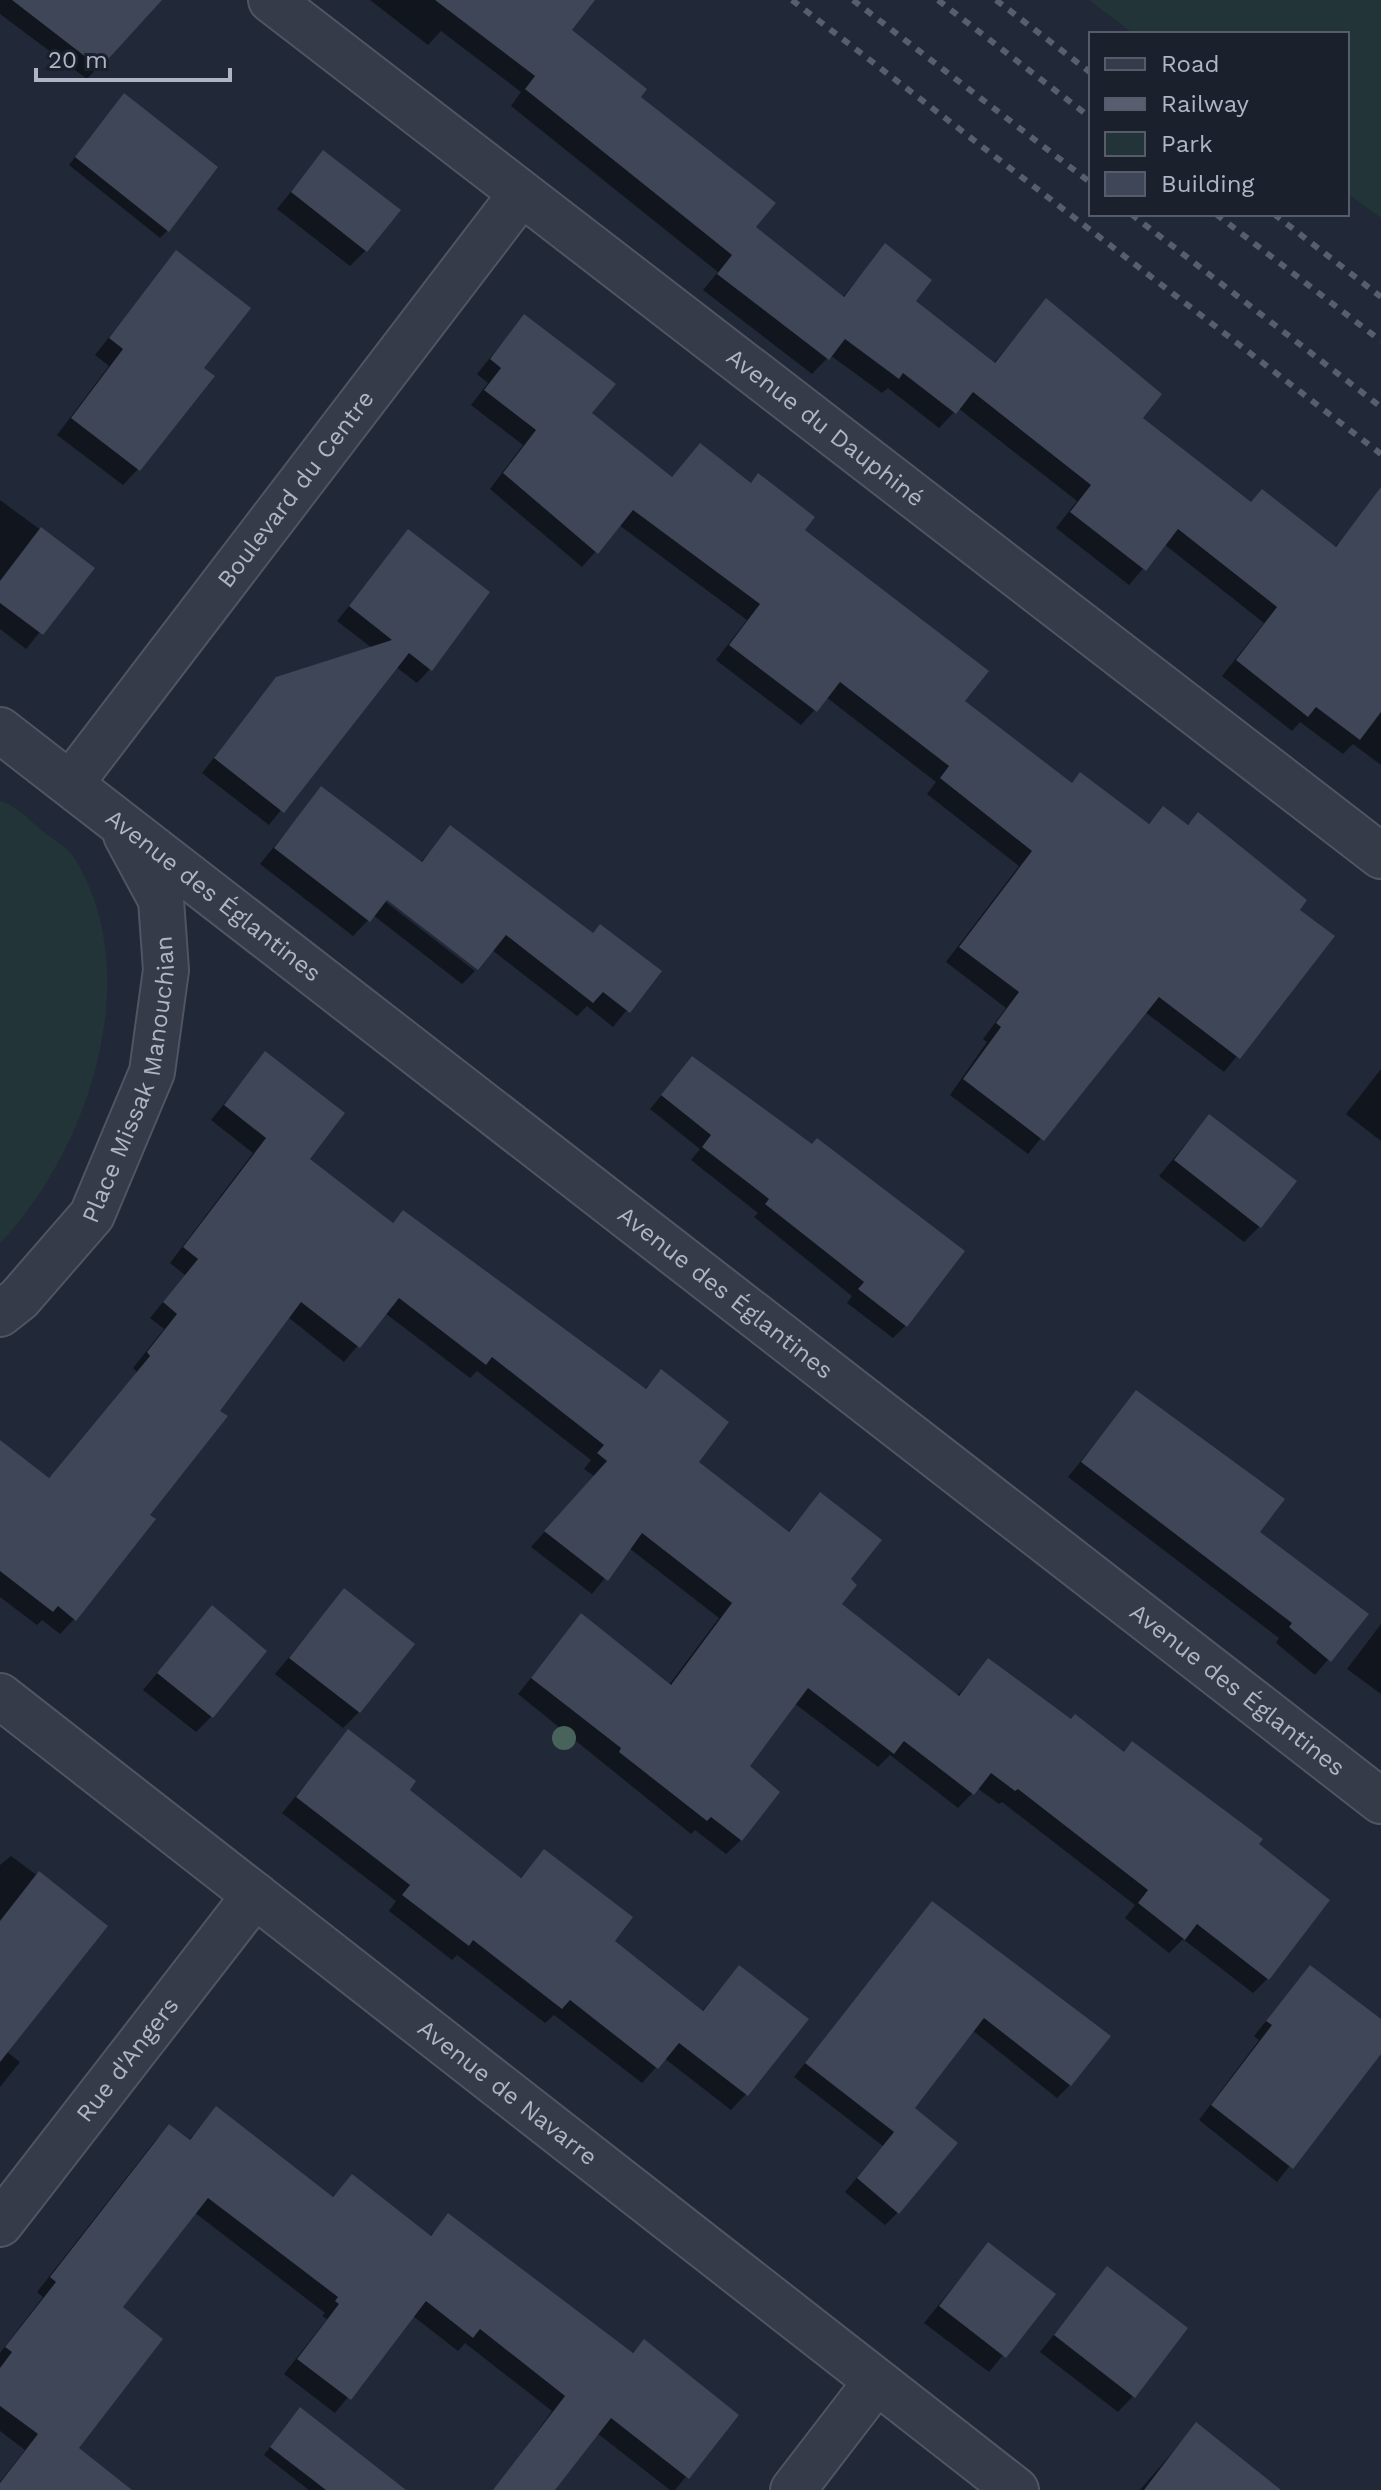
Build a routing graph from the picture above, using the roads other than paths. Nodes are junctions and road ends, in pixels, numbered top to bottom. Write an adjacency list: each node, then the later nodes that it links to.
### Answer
1 (271, 0): 2 (street, Avenue du Dauphiné)
2 (521, 194): 4 (street, Boulevard du Centre); 6 (street, Avenue du Dauphiné)
3 (4, 735): 4 (street, Avenue des Églantines)
4 (71, 783): 5 (street, Avenue des Églantines)
5 (117, 819): 7 (street, Place Missak Manouchian); 9 (street, Avenue des Églantines)
6 (1381, 856)
7 (0, 1314)
8 (0, 1696): 10 (street, Avenue de Navarre)
9 (1381, 1801)
10 (255, 1895): 11 (street, Rue d'Angers); 12 (street, Avenue de Navarre)
11 (0, 2224)
12 (876, 2382): 13 (street); 14 (street, Avenue de Navarre)
13 (793, 2490)
14 (1016, 2490)

